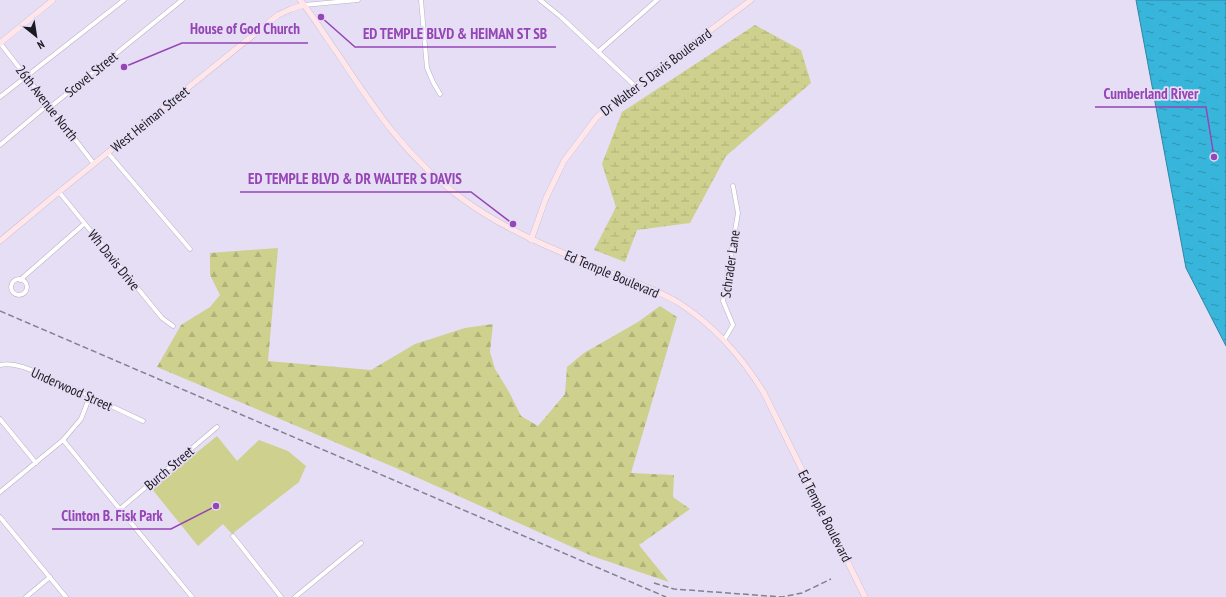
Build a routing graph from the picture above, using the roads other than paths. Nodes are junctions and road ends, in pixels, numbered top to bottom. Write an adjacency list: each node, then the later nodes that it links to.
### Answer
1 (53, 0): 10 (main road)
2 (124, 0): 12 (street)
3 (182, 0): 16 (street, Scovel Street)
4 (358, 0): 9 (street)
5 (421, 0): 14 (street)
6 (540, 0): 11 (street)
7 (657, 0): 11 (street)
8 (751, 0): 13 (main road, Dr Walter S Davis Boulevard)
9 (302, 2): 18 (main road, West Heiman Street); 23 (main road, Ed Temple Boulevard)
10 (0, 43): 12 (street, 26th Avenue North)
11 (599, 51): 13 (street)
12 (26, 77): 15 (street); 16 (street, 26th Avenue North)
13 (635, 86): 23 (main road, Dr Walter S Davis Boulevard)
14 (440, 94)
15 (0, 97)
16 (51, 106): 17 (street, Scovel Street); 19 (street, 26th Avenue North)
17 (0, 145)
18 (108, 153): 19 (main road, West Heiman Street); 25 (street)
19 (94, 164): 21 (main road, West Heiman Street)
20 (733, 186): 28 (street, Schrader Lane)
21 (59, 192): 22 (street, Wh Davis Drive); 24 (main road, West Heiman Street)
22 (84, 224): 26 (street); 27 (street, Wh Davis Drive)
23 (531, 240): 28 (main road, Ed Temple Boulevard)
24 (0, 241)
25 (190, 249)
26 (20, 280)
27 (173, 326)
28 (724, 340): 47 (main road, Ed Temple Boulevard)
29 (0, 364): 30 (street, Underwood Street)
30 (90, 396): 32 (street, Underwood Street); 34 (street)
31 (0, 419): 35 (street)
32 (143, 421)
33 (217, 427): 37 (street, Burch Street)
34 (63, 440): 35 (street); 37 (street)
35 (36, 463): 36 (street)
36 (0, 492)
37 (120, 509): 44 (street)
38 (0, 516): 41 (street)
39 (233, 536): 45 (street)
40 (361, 543): 46 (street)
41 (50, 577): 42 (street); 43 (street)
42 (26, 597)
43 (66, 597)
44 (192, 597)
45 (281, 597)
46 (295, 597)
47 (866, 597)

